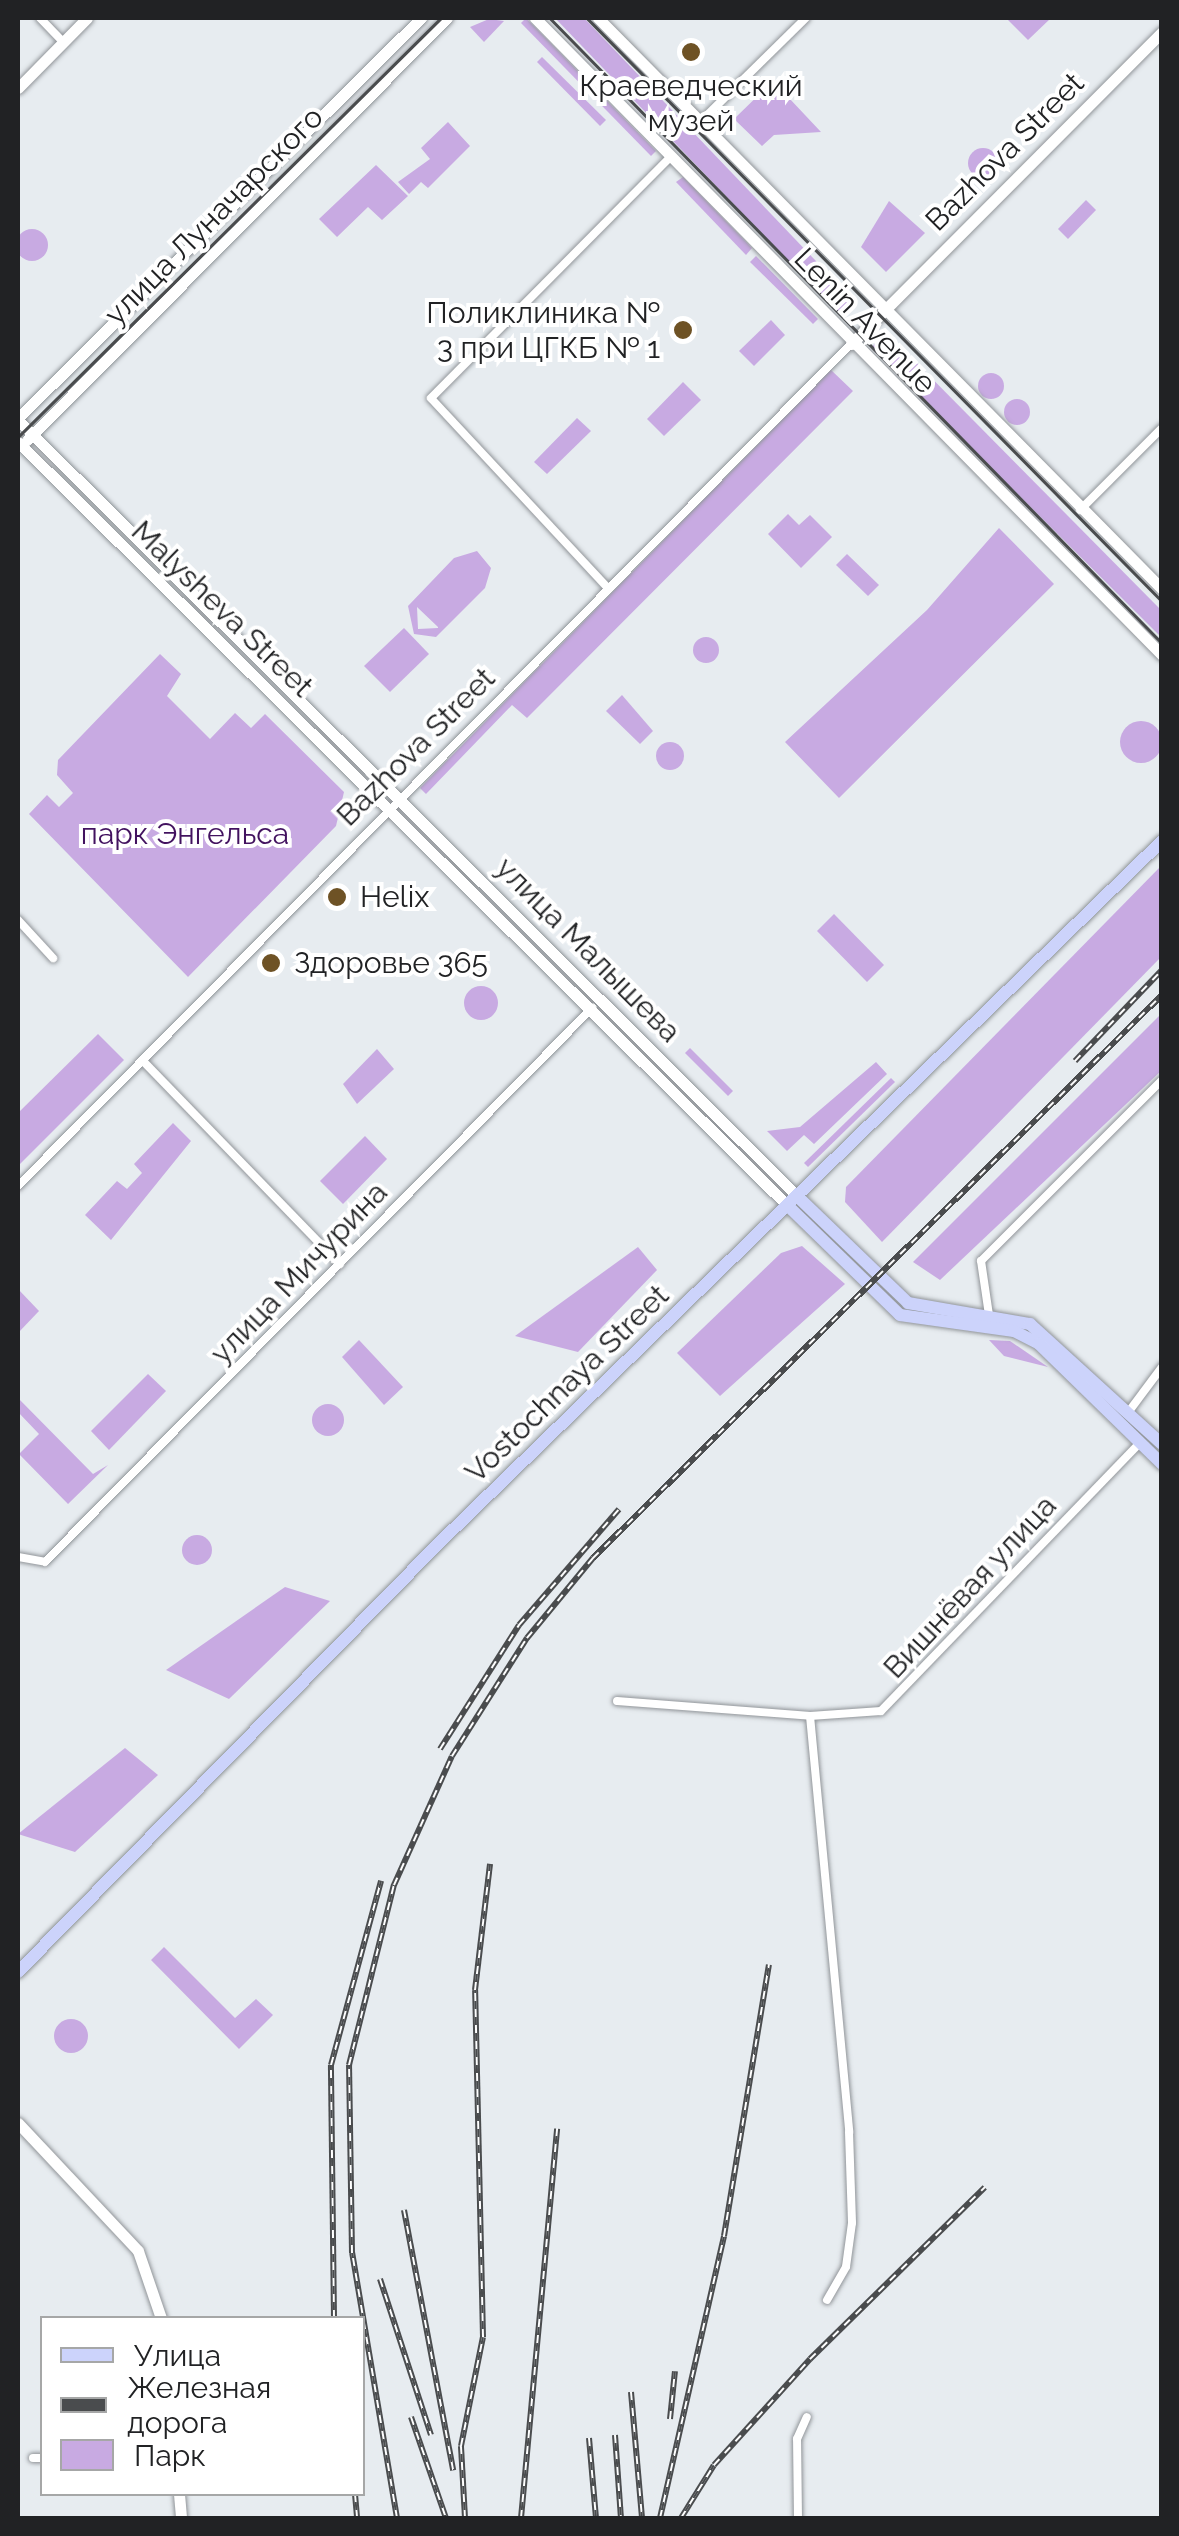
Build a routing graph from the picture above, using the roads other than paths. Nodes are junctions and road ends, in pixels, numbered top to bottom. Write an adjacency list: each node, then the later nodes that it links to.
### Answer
1 (40, 18): 9 (street)
2 (87, 18): 9 (main road)
3 (421, 18): 15 (main road, улица Луначарского)
4 (446, 18): 17 (main road, улица Луначарского)
5 (536, 18): 12 (main road, Lenin Avenue)
6 (598, 18): 11 (main road, Lenin Avenue)
7 (806, 18): 11 (street)
8 (1162, 32): 13 (main road, Bazhova Street)
9 (63, 42): 10 (main road)
10 (18, 88)
11 (700, 122): 13 (main road, Lenin Avenue)
12 (672, 156): 14 (main road, Lenin Avenue); 20 (street)
13 (886, 309): 14 (main road, Bazhova Street); 19 (main road, Lenin Avenue)
14 (851, 344): 20 (street, Bazhova Street); 22 (main road, Lenin Avenue)
15 (18, 419): 17 (main road, улица Малышева)
16 (1162, 428): 19 (street)
17 (32, 435): 18 (main road, улица Луначарского); 23 (main road, улица Малышева)
18 (19, 446): 23 (main road, Malysheva Street)
19 (1080, 510): 21 (main road, Lenin Avenue)
20 (607, 587): 23 (street, Bazhova Street)
21 (1162, 589)
22 (1162, 656)
23 (394, 803): 27 (main road, улица Малышева); 28 (street, Bazhova Street); 31 (main road, улица Малышева)
24 (1162, 840): 31 (main road, Vostochnaya Street)
25 (18, 920): 26 (street)
26 (53, 958)
27 (592, 1008): 31 (main road); 32 (street, улица Мичурина)
28 (143, 1061): 30 (street, Bazhova Street); 32 (street)
29 (1162, 1080): 33 (street)
30 (18, 1186)
31 (793, 1201): 33 (main road, улица Малышева); 36 (main road, улица Малышева); 43 (main road, Vostochnaya Street)
32 (340, 1264): 40 (street, улица Мичурина)
33 (989, 1314): 35 (main road, улица Малышева)
34 (1162, 1367): 35 (street)
35 (1126, 1408): 36 (street); 37 (main road, улица Малышева)
36 (1127, 1428): 37 (main road, улица Малышева)
37 (1145, 1437): 38 (main road, улица Малышева); 39 (main road); 42 (street, Вишнёвая улица)
38 (1162, 1444)
39 (1162, 1464)
40 (18, 1557)
41 (617, 1700): 42 (street, Вишнёвая улица)
42 (810, 1716): 45 (street)
43 (18, 1972)
44 (18, 2123): 46 (main road)
45 (827, 2300)
46 (160, 2316)
47 (808, 2417): 48 (street)
48 (798, 2518)

